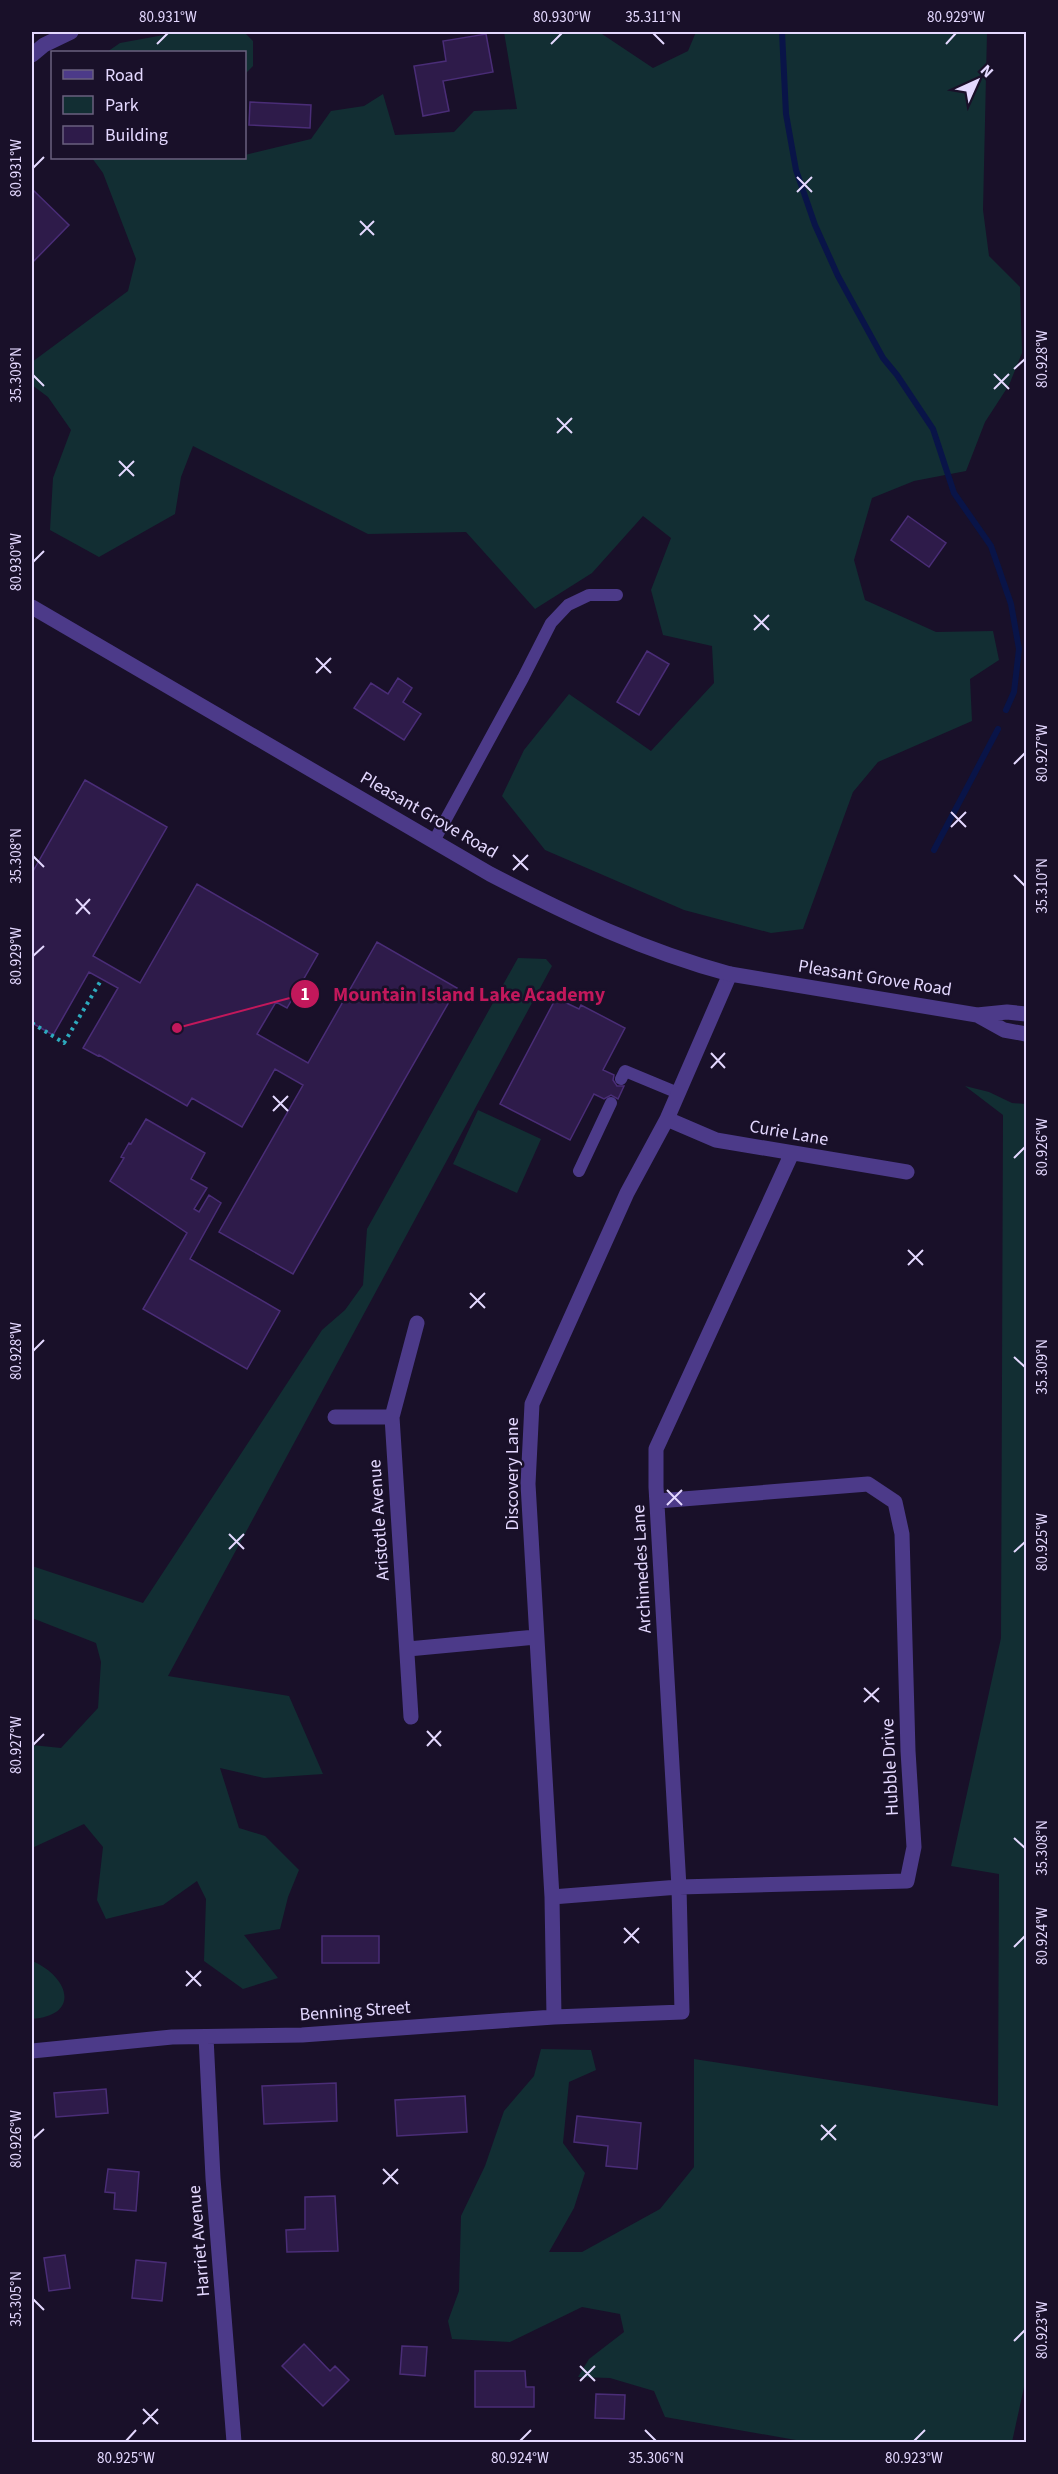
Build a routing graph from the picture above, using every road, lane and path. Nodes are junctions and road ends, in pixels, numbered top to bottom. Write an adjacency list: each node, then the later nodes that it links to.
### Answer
1 (71, 32): 2 (street)
2 (32, 55)
3 (617, 595): 5 (lane)
4 (32, 607): 5 (street, Pleasant Grove Road)
5 (434, 841): 6 (street, Pleasant Grove Road)
6 (730, 974): 8 (street, Pleasant Grove Road); 13 (street, Discovery Lane)
7 (100, 982): 10 (path)
8 (977, 1014): 9 (street, Pleasant Grove Road); 11 (street, Pleasant Grove Road)
9 (1026, 1014)
10 (32, 1023)
11 (1026, 1034)
12 (621, 1079): 13 (lane)
13 (678, 1093): 15 (street, Discovery Lane)
14 (610, 1103): 17 (lane)
15 (667, 1119): 16 (street, Curie Lane); 23 (street, Discovery Lane)
16 (792, 1153): 18 (street, Curie Lane); 22 (street, Archimedes Lane)
17 (579, 1171)
18 (907, 1172)
19 (417, 1323): 21 (street, Aristotle Avenue)
20 (335, 1417): 21 (street)
21 (392, 1417): 24 (street, Aristotle Avenue)
22 (658, 1502): 26 (street, Archimedes Lane); 26 (street, Hubble Drive)
23 (536, 1637): 24 (street); 27 (street, Discovery Lane)
24 (408, 1649): 25 (street, Aristotle Avenue)
25 (411, 1717)
26 (679, 1887): 27 (street, Hubble Drive); 28 (street, Archimedes Lane)
27 (552, 1897): 29 (street, Discovery Lane)
28 (682, 2012): 29 (street, Benning Street)
29 (554, 2017): 30 (street, Benning Street)
30 (206, 2037): 31 (street, Benning Street); 32 (street, Harriet Avenue)
31 (32, 2051)
32 (234, 2442)

